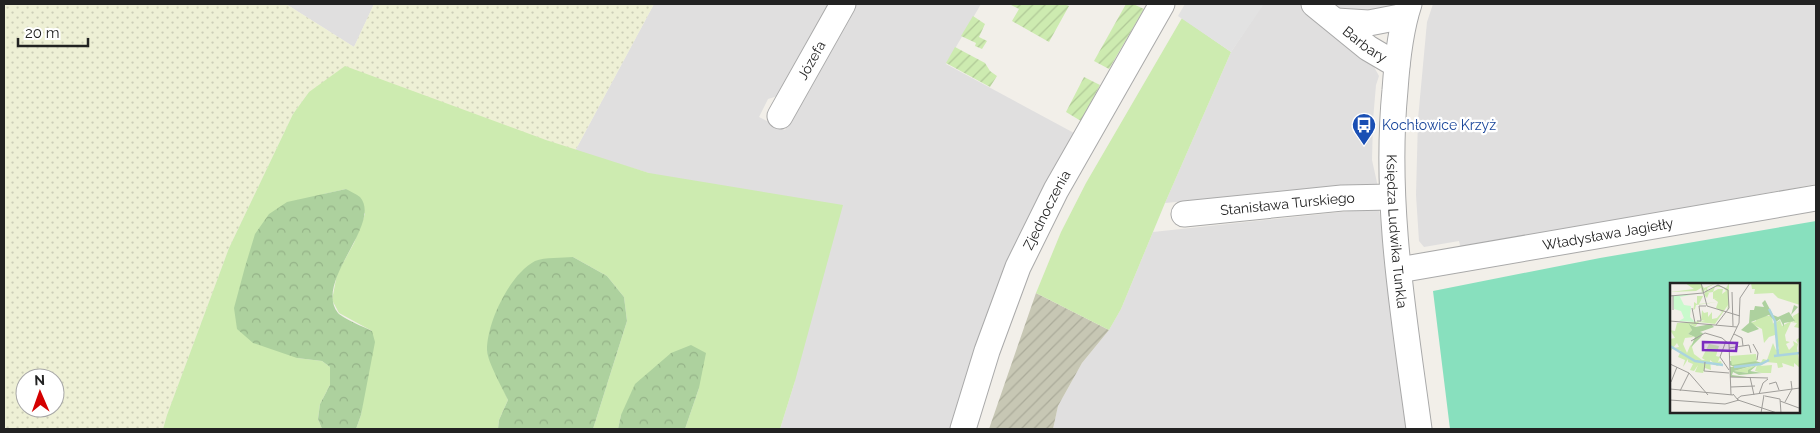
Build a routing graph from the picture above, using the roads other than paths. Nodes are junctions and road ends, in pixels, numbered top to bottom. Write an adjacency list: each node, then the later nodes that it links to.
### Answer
1 (842, 4): 7 (street, Józefa)
2 (1162, 4): 12 (street, Zjednoczenia)
3 (1314, 4): 5 (street, Barbary)
4 (1407, 10): 5 (street, Barbary); 6 (street, Księdza Ludwika Tunkla)
5 (1336, 21): 6 (street, Barbary)
6 (1397, 65): 8 (street, Księdza Ludwika Tunkla)
7 (780, 116)
8 (1392, 197): 10 (street, Stanisława Turskiego); 11 (street, Księdza Ludwika Tunkla)
9 (1816, 198): 11 (street, Władysława Jagiełły)
10 (1184, 214)
11 (1399, 270): 13 (street, Księdza Ludwika Tunkla)
12 (963, 429)
13 (1419, 429)

